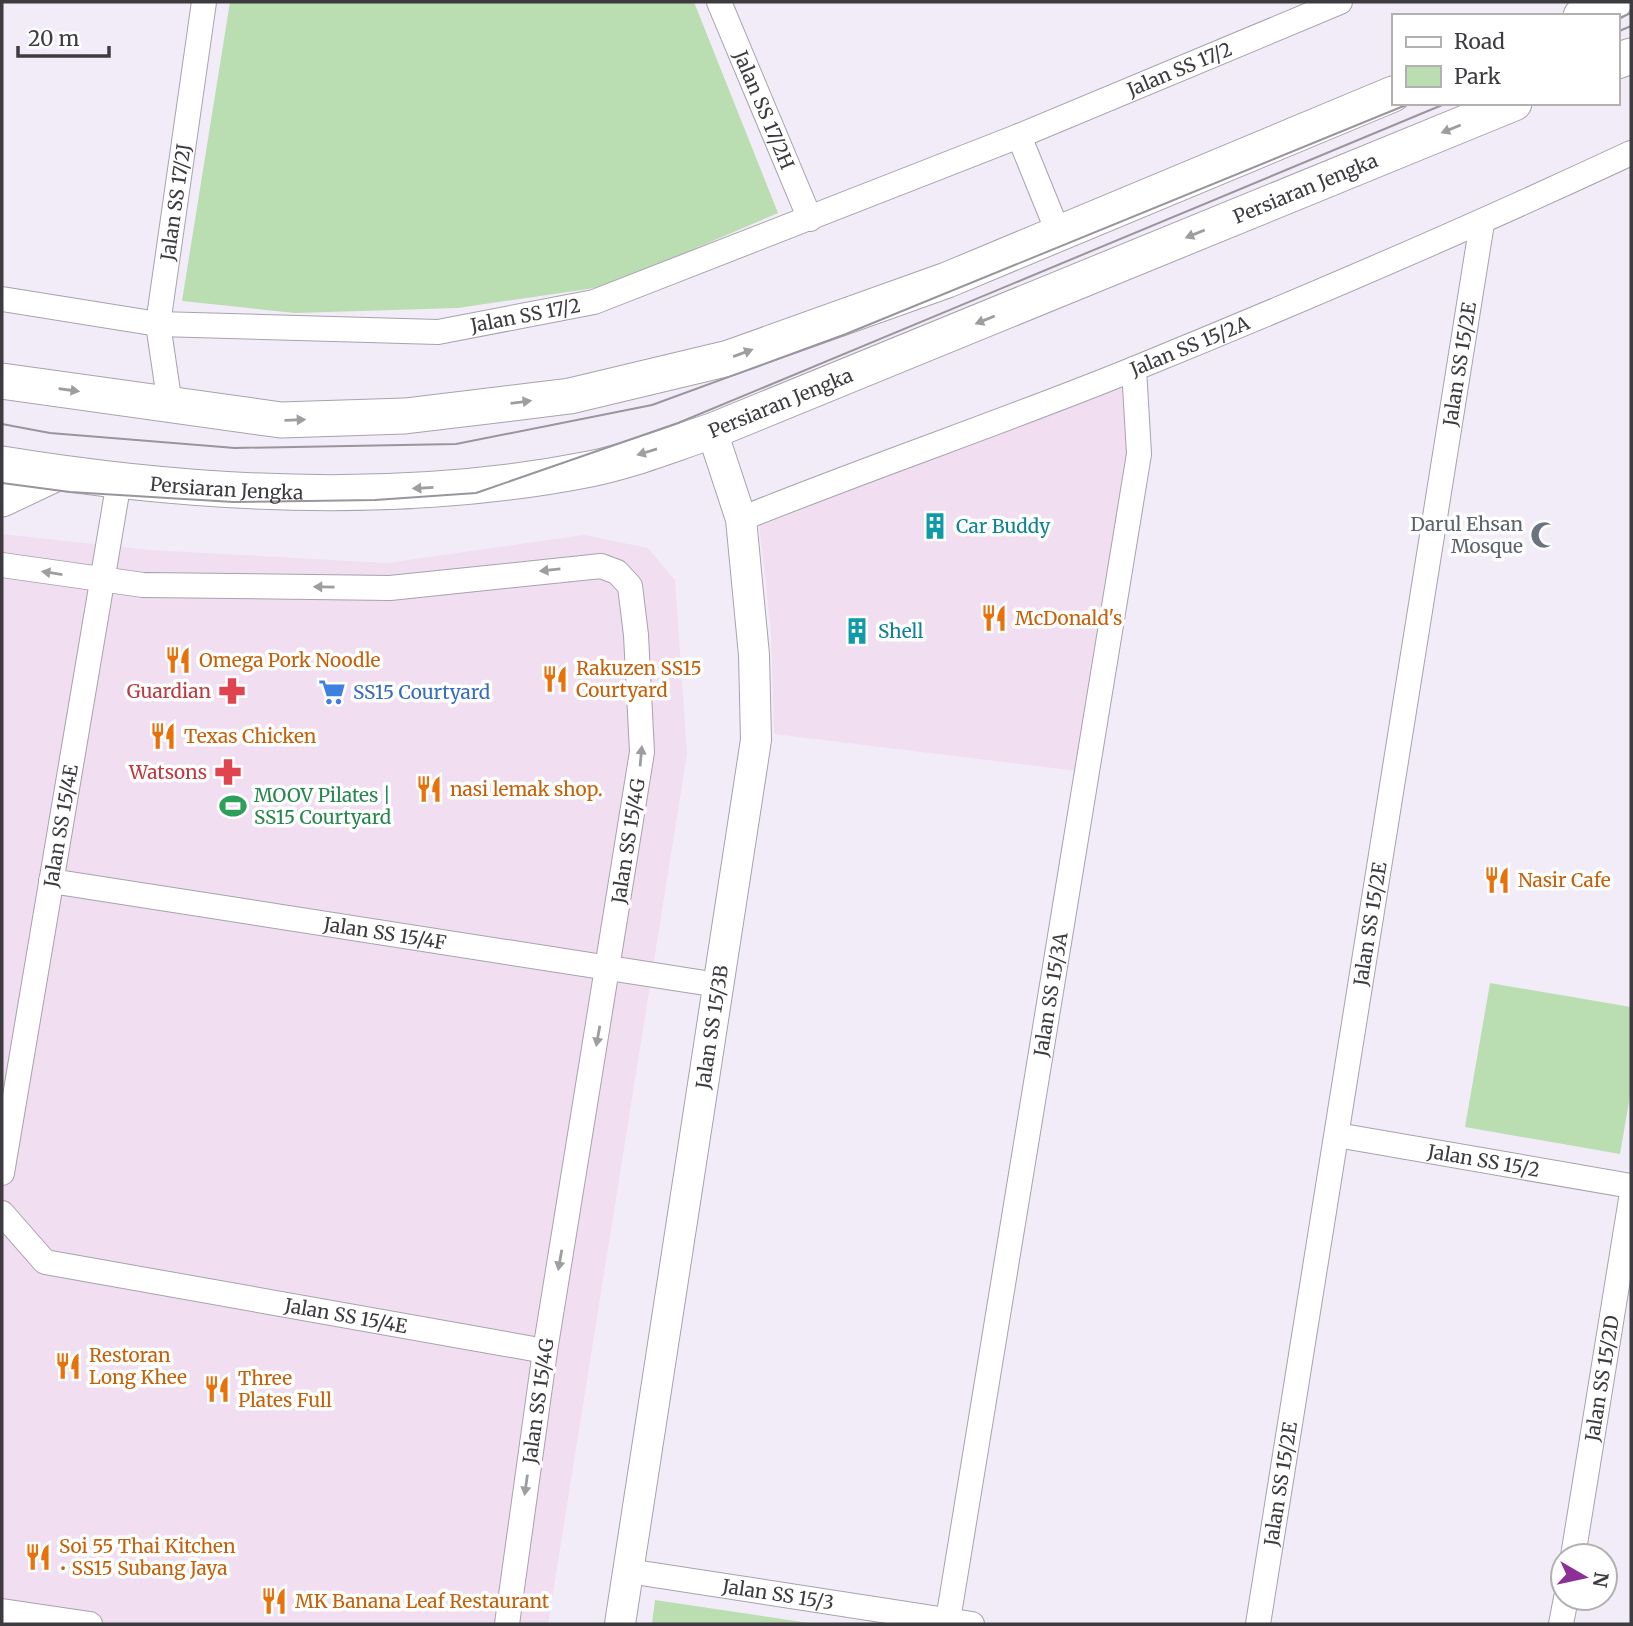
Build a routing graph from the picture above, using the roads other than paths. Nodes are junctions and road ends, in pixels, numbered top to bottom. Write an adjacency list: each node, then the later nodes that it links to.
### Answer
1 (204, 2): 14 (street, Jalan SS 17/2J)
2 (719, 2): 10 (street, Jalan SS 17/2H)
3 (1340, 2): 8 (street, Jalan SS 17/2)
4 (1614, 2): 5 (main road)
5 (1586, 14)
6 (1392, 94): 12 (main road)
7 (1509, 105): 18 (main road, Persiaran Jengka, one-way to 18)
8 (1019, 136): 10 (street, Jalan SS 17/2); 12 (street)
9 (1631, 153): 11 (street, Jalan SS 15/2A)
10 (810, 219): 14 (street, Jalan SS 17/2)
11 (1482, 223): 15 (street, Jalan SS 15/2A); 29 (street, Jalan SS 15/2E)
12 (1058, 232): 17 (main road, one-way to 12)
13 (2, 299): 14 (street, Jalan SS 17/2)
14 (158, 324): 17 (street, Jalan SS 17/2J)
15 (1134, 369): 23 (street, Jalan SS 15/2A); 38 (street, Jalan SS 15/3A)
16 (2, 381): 17 (main road, one-way to 17)
17 (170, 405)
18 (712, 432): 21 (main road, Persiaran Jengka, one-way to 21); 23 (street, Jalan SS 15/3B)
19 (2, 464): 20 (main road, Persiaran Jengka)
20 (57, 473): 21 (main road, Persiaran Jengka); 22 (main road)
21 (119, 481): 25 (street, Jalan SS 15/4E)
22 (2, 499)
23 (741, 519): 28 (street, Jalan SS 15/3B)
24 (2, 565): 25 (street, Jalan SS 15/4G, one-way to 24)
25 (102, 580): 26 (street, Jalan SS 15/4E); 27 (street, Jalan SS 15/4G, one-way to 25)
26 (51, 881): 27 (street, Jalan SS 15/4F); 30 (street, Jalan SS 15/4E)
27 (609, 968): 28 (street, Jalan SS 15/4F); 34 (street, Jalan SS 15/4G, one-way to 34)
28 (718, 985): 36 (street, Jalan SS 15/3B)
29 (1337, 1135): 31 (street, Jalan SS 15/2); 42 (street, Jalan SS 15/2E)
30 (2, 1173)
31 (1631, 1186)
32 (1631, 1199): 35 (street, Jalan SS 15/2D)
33 (2, 1213): 34 (street, Jalan SS 15/4E)
34 (545, 1351): 40 (street, Jalan SS 15/4G, one-way to 40)
35 (1575, 1542)
36 (628, 1571): 38 (street, Jalan SS 15/3); 41 (street, Jalan SS 15/3B)
37 (2, 1611): 39 (street)
38 (960, 1622)
39 (90, 1624)
40 (507, 1624)
41 (620, 1624)
42 (1258, 1624)

